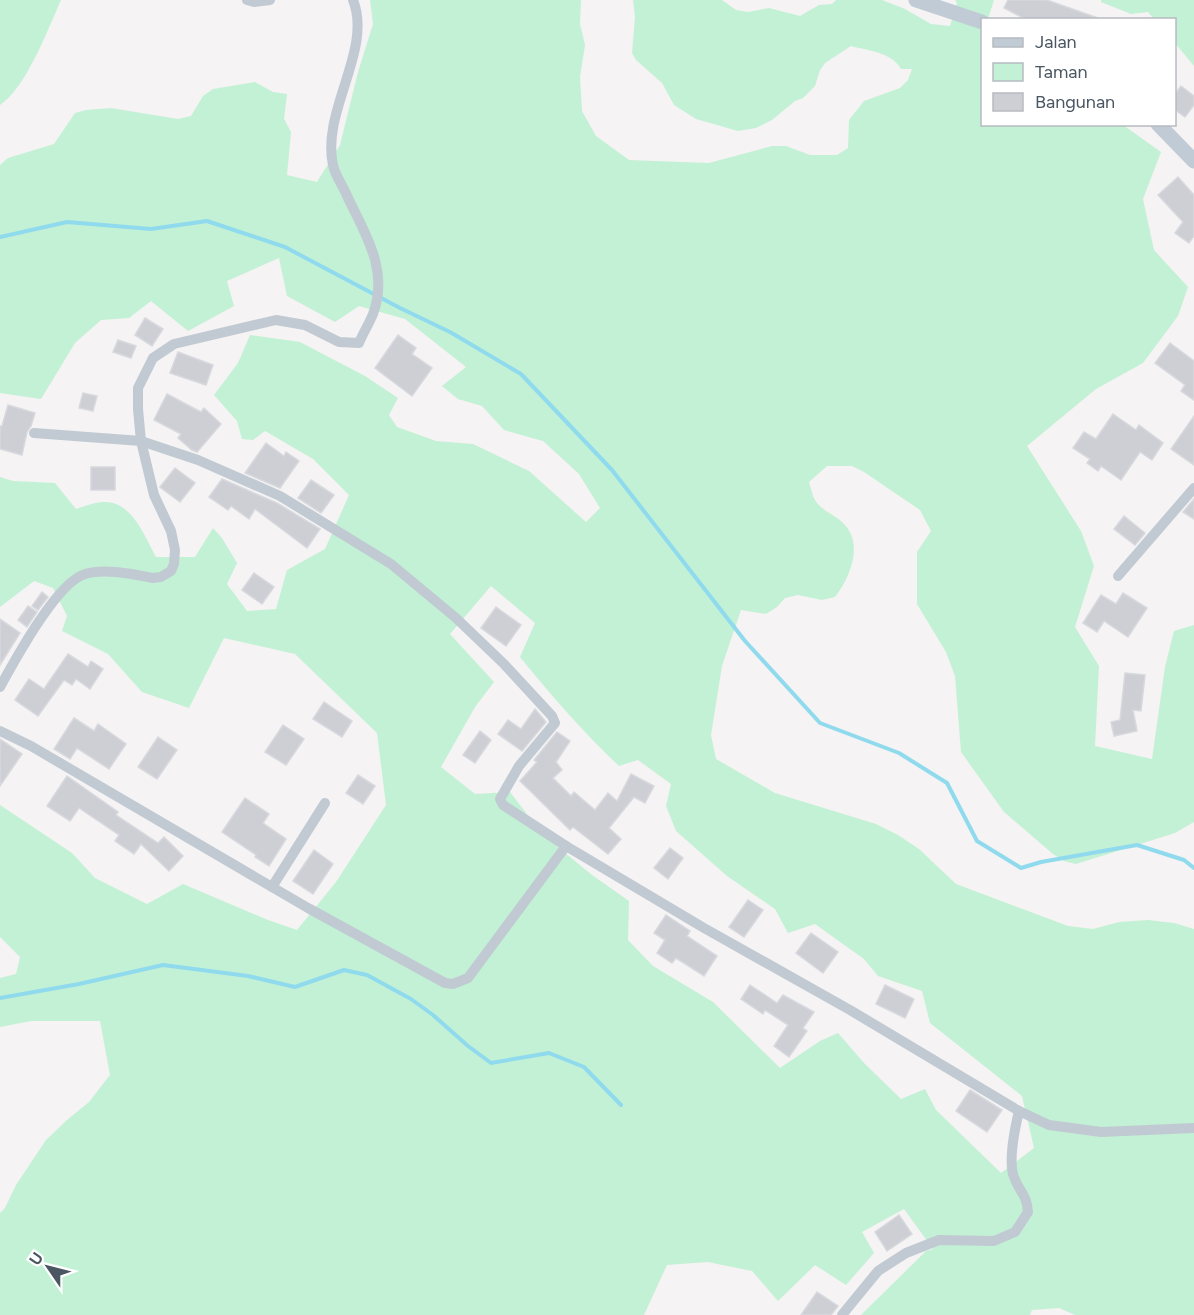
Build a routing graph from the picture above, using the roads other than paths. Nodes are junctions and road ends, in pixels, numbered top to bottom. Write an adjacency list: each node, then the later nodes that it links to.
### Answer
1 (247, 0): 2 (street)
2 (270, 0)
3 (353, 0): 9 (street)
4 (916, 0): 5 (street)
5 (981, 22)
6 (1160, 126): 7 (street)
7 (1194, 162)
8 (34, 433): 9 (street)
9 (141, 441): 12 (street); 15 (street)
10 (1194, 488): 11 (street)
11 (1118, 576)
12 (0, 687)
13 (0, 731): 16 (street)
14 (325, 803): 16 (street)
15 (566, 846): 16 (street); 17 (street)
16 (272, 887)
17 (1019, 1112): 18 (street); 19 (street)
18 (1194, 1128)
19 (842, 1315)

